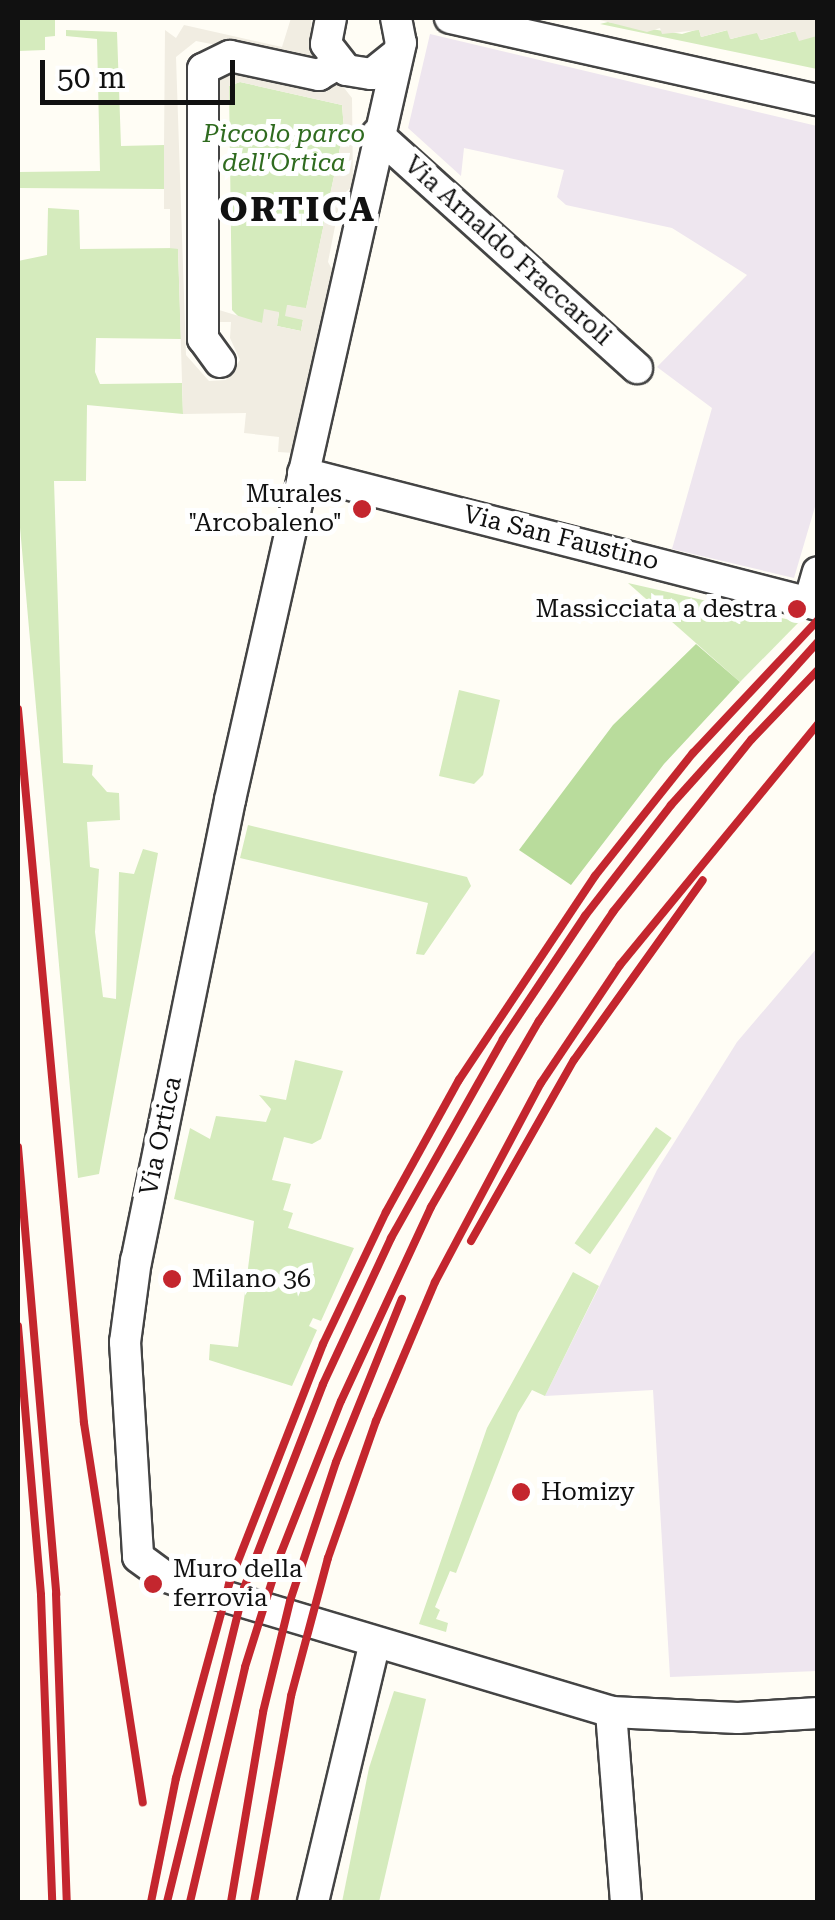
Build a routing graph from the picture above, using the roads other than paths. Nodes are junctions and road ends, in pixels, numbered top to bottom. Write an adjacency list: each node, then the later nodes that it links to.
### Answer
1 (450, 18): 5 (street)
2 (329, 19): 4 (street)
3 (401, 29): 4 (street); 6 (street, Via Ortica)
4 (346, 69): 6 (street); 7 (street)
5 (818, 100)
6 (378, 134): 8 (street, Via Arnaldo Fraccaroli); 9 (street, Via Ortica)
7 (220, 362)
8 (637, 368)
9 (304, 472): 11 (street, Via San Faustino); 12 (street, Via Ortica)
10 (818, 572): 11 (street)
11 (814, 604)
12 (375, 1642): 13 (street, Via Ortica); 15 (street)
13 (611, 1712): 14 (street, Via Ortica); 16 (street)
14 (818, 1712)
15 (313, 1902)
16 (626, 1902)

